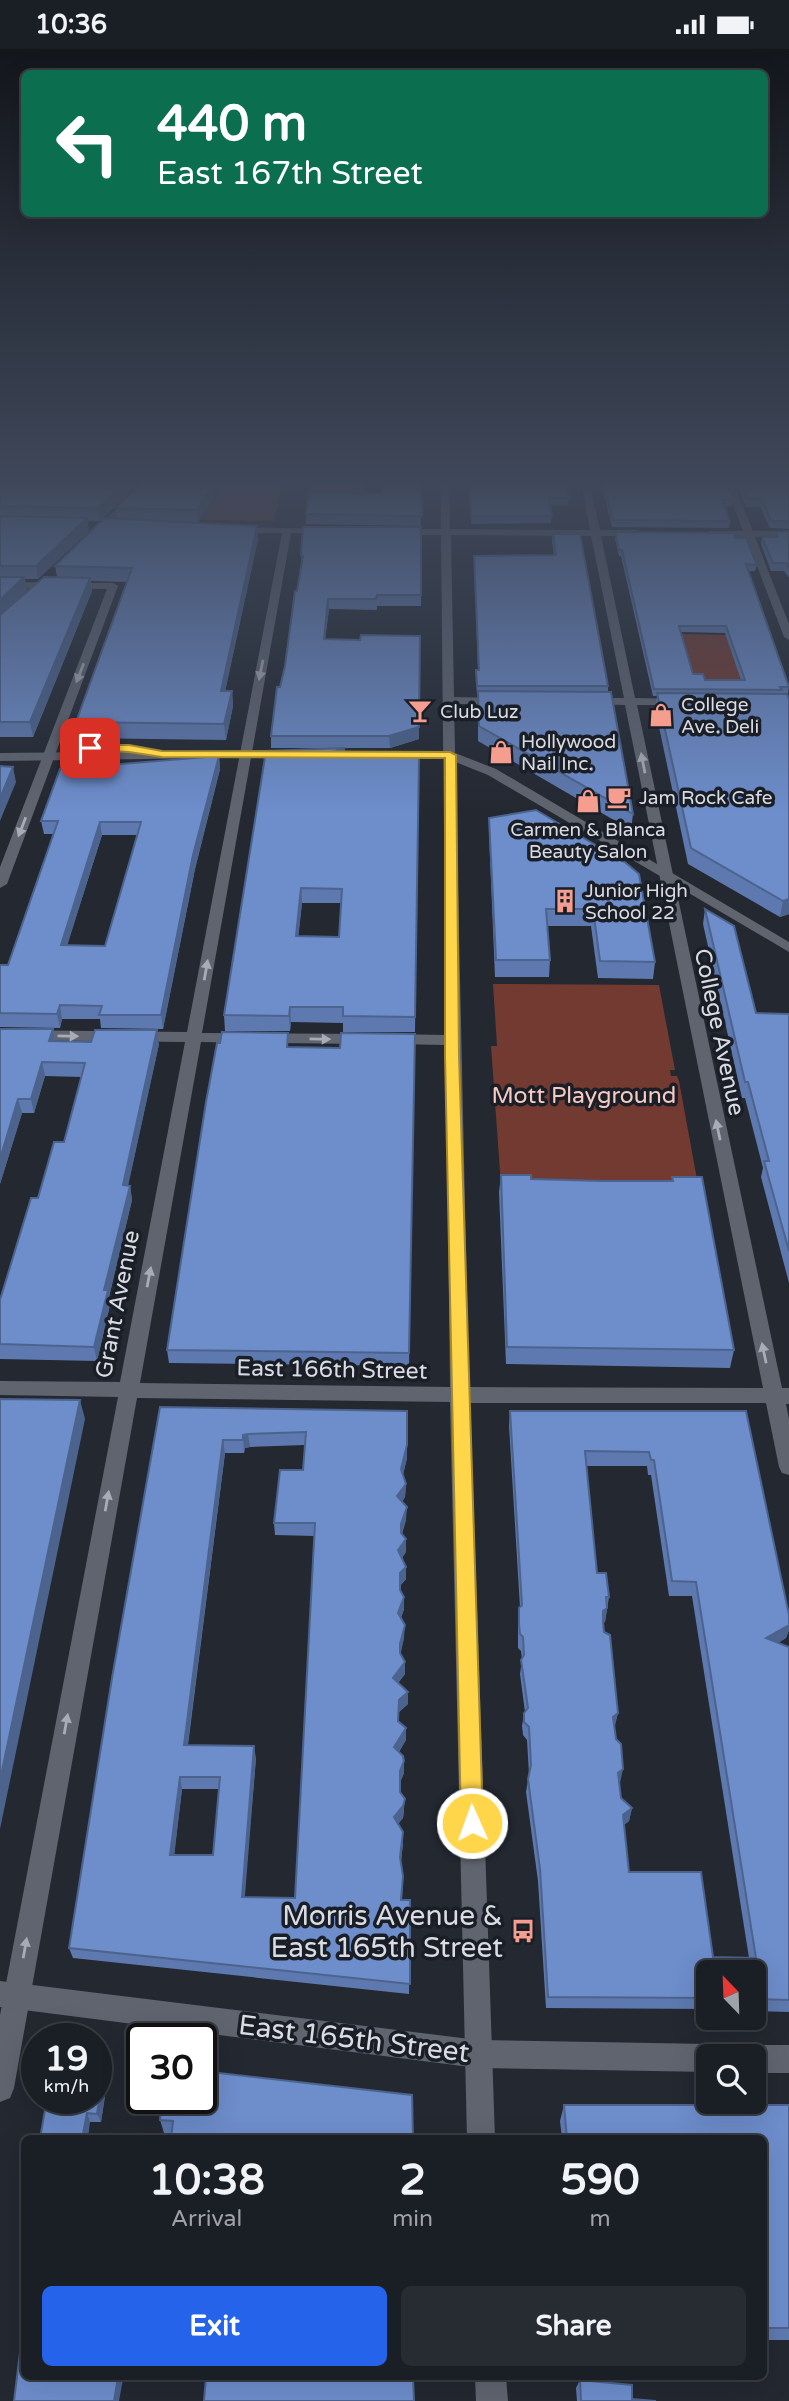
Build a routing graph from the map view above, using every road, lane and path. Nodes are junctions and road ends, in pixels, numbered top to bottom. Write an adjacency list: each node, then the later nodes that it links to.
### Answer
1 (111, 592): 17 (street, one-way to 17)
2 (276, 592): 14 (street, Grant Avenue, one-way to 14)
3 (447, 592): 7 (street)
4 (608, 592): 10 (street, College Avenue)
5 (771, 592): 6 (street)
6 (789, 637)
7 (448, 700): 8 (street); 15 (street)
8 (506, 701)
9 (571, 701): 10 (street)
10 (631, 702): 11 (street); 19 (street, College Avenue, one-way to 10)
11 (699, 702)
12 (0, 747): 17 (street)
13 (162, 754): 14 (street); 17 (street); 17 (street)
14 (245, 754): 15 (street); 23 (street, Grant Avenue, one-way to 14)
15 (450, 755): 19 (street); 24 (street)
16 (0, 757): 17 (street)
17 (48, 758): 18 (street); 20 (street, one-way to 20)
18 (0, 769)
19 (664, 875): 21 (street); 28 (street, College Avenue, one-way to 19)
20 (0, 884)
21 (789, 948)
22 (0, 1035): 23 (street, one-way to 23)
23 (193, 1038): 24 (street, one-way to 24); 26 (street, Grant Avenue, one-way to 23)
24 (452, 1040): 27 (street)
25 (0, 1388): 26 (street, East 166th Street)
26 (127, 1390): 27 (street, East 166th Street); 30 (street, Grant Avenue, one-way to 26)
27 (459, 1395): 28 (street, East 166th Street); 31 (street)
28 (781, 1396): 29 (street, College Avenue)
29 (789, 1467)
30 (8, 1995): 31 (street, East 165th Street); 35 (street, Grant Avenue)
31 (478, 2054): 32 (street, East 165th Street); 36 (street)
32 (696, 2058)
33 (766, 2059): 34 (street)
34 (789, 2059)
35 (0, 2088)
36 (481, 2135)
37 (491, 2380): 38 (street)
38 (492, 2401)

